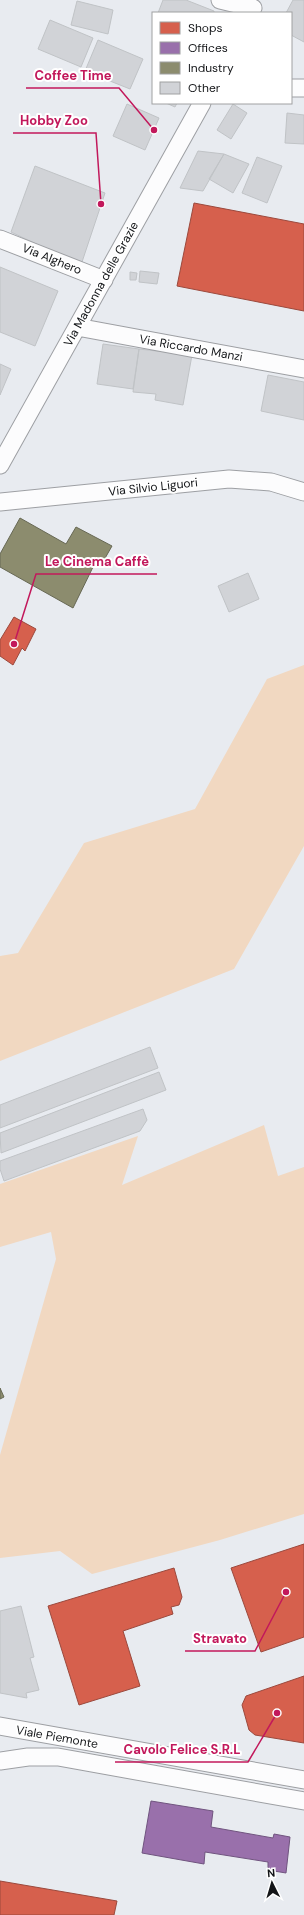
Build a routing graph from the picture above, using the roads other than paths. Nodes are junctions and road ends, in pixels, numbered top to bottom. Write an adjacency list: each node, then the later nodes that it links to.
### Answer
1 (220, 0): 2 (street)
2 (254, 7)
3 (292, 88): 4 (street)
4 (304, 88)
5 (201, 104): 7 (street, Via Madonna delle Grazie)
6 (0, 239): 7 (street, Via Alghero)
7 (104, 280): 8 (street, Via Madonna delle Grazie)
8 (77, 327): 9 (street, Via Riccardo Manzi); 10 (street, Via Madonna delle Grazie)
9 (304, 369)
10 (0, 465)
11 (304, 492): 12 (street, Via Silvio Liguori)
12 (0, 502)
13 (0, 1726): 15 (street, Viale Piemonte)
14 (0, 1761): 16 (street, Viale Piemonte)
15 (304, 1780)
16 (304, 1801)

